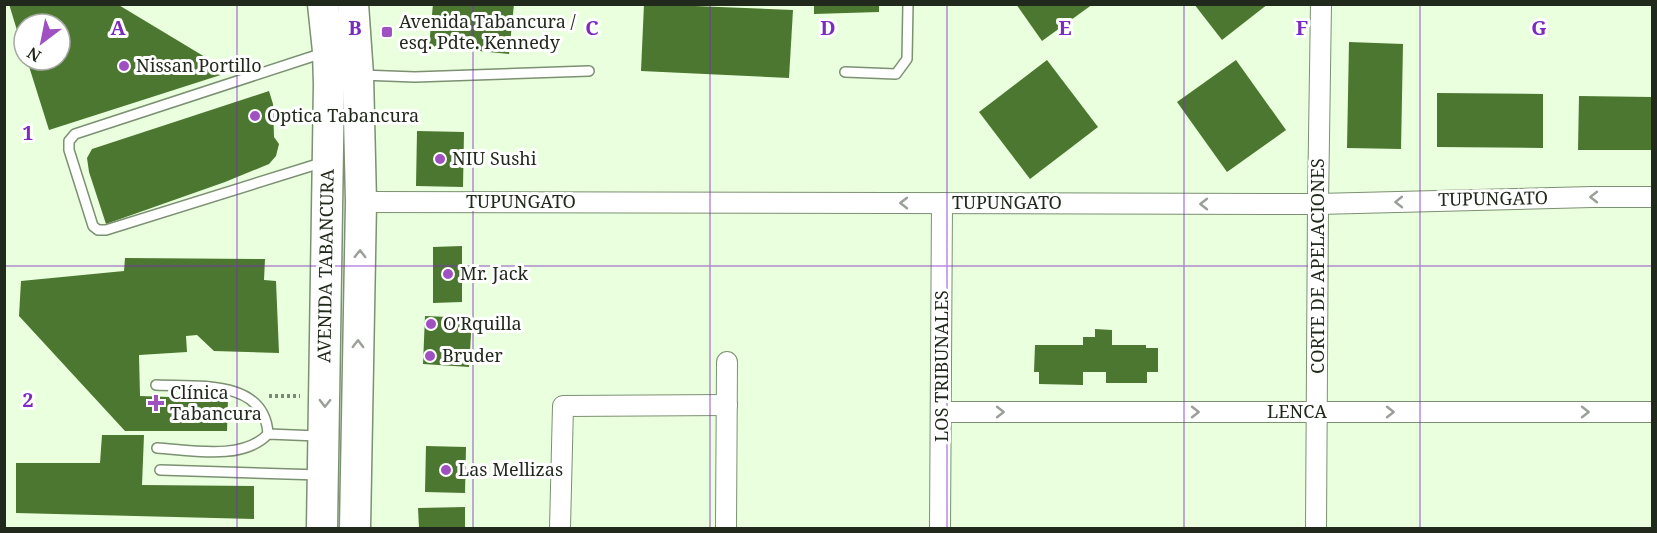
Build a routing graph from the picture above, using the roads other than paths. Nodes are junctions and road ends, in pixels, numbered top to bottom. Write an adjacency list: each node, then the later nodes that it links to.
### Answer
1 (323, 4): 6 (main road, AVENIDA TABANCURA)
2 (353, 4): 7 (main road, AVENIDA TABANCURA)
3 (369, 4): 7 (main road)
4 (908, 4): 9 (lane)
5 (1321, 4): 14 (street, CORTE DE APELACIONES)
6 (328, 51): 10 (main road, AVENIDA TABANCURA); 10 (lane)
7 (358, 70): 8 (lane); 12 (main road, AVENIDA TABANCURA)
8 (589, 71)
9 (845, 72)
10 (328, 161): 22 (main road, AVENIDA TABANCURA, one-way to 22)
11 (1653, 197): 14 (street, TUPUNGATO, one-way to 14)
12 (361, 202): 13 (street, TUPUNGATO, one-way to 12); 27 (main road, AVENIDA TABANCURA, one-way to 12)
13 (942, 203): 14 (street, TUPUNGATO, one-way to 13); 18 (street, LOS TRIBUNALES)
14 (1317, 204): 19 (street, CORTE DE APELACIONES)
15 (727, 362): 17 (street)
16 (156, 385): 21 (lane)
17 (727, 405): 28 (street); 29 (street)
18 (942, 412): 19 (street, LENCA, one-way to 19); 30 (street, LOS TRIBUNALES)
19 (1317, 412): 20 (street, LENCA, one-way to 20); 31 (street, CORTE DE APELACIONES)
20 (1653, 412)
21 (268, 434): 22 (lane); 23 (lane)
22 (324, 436): 25 (main road, AVENIDA TABANCURA); 27 (main road)
23 (157, 448)
24 (160, 470): 25 (lane)
25 (323, 475): 26 (main road, AVENIDA TABANCURA)
26 (322, 528)
27 (353, 528)
28 (560, 528)
29 (726, 528)
30 (940, 528)
31 (1316, 528)

